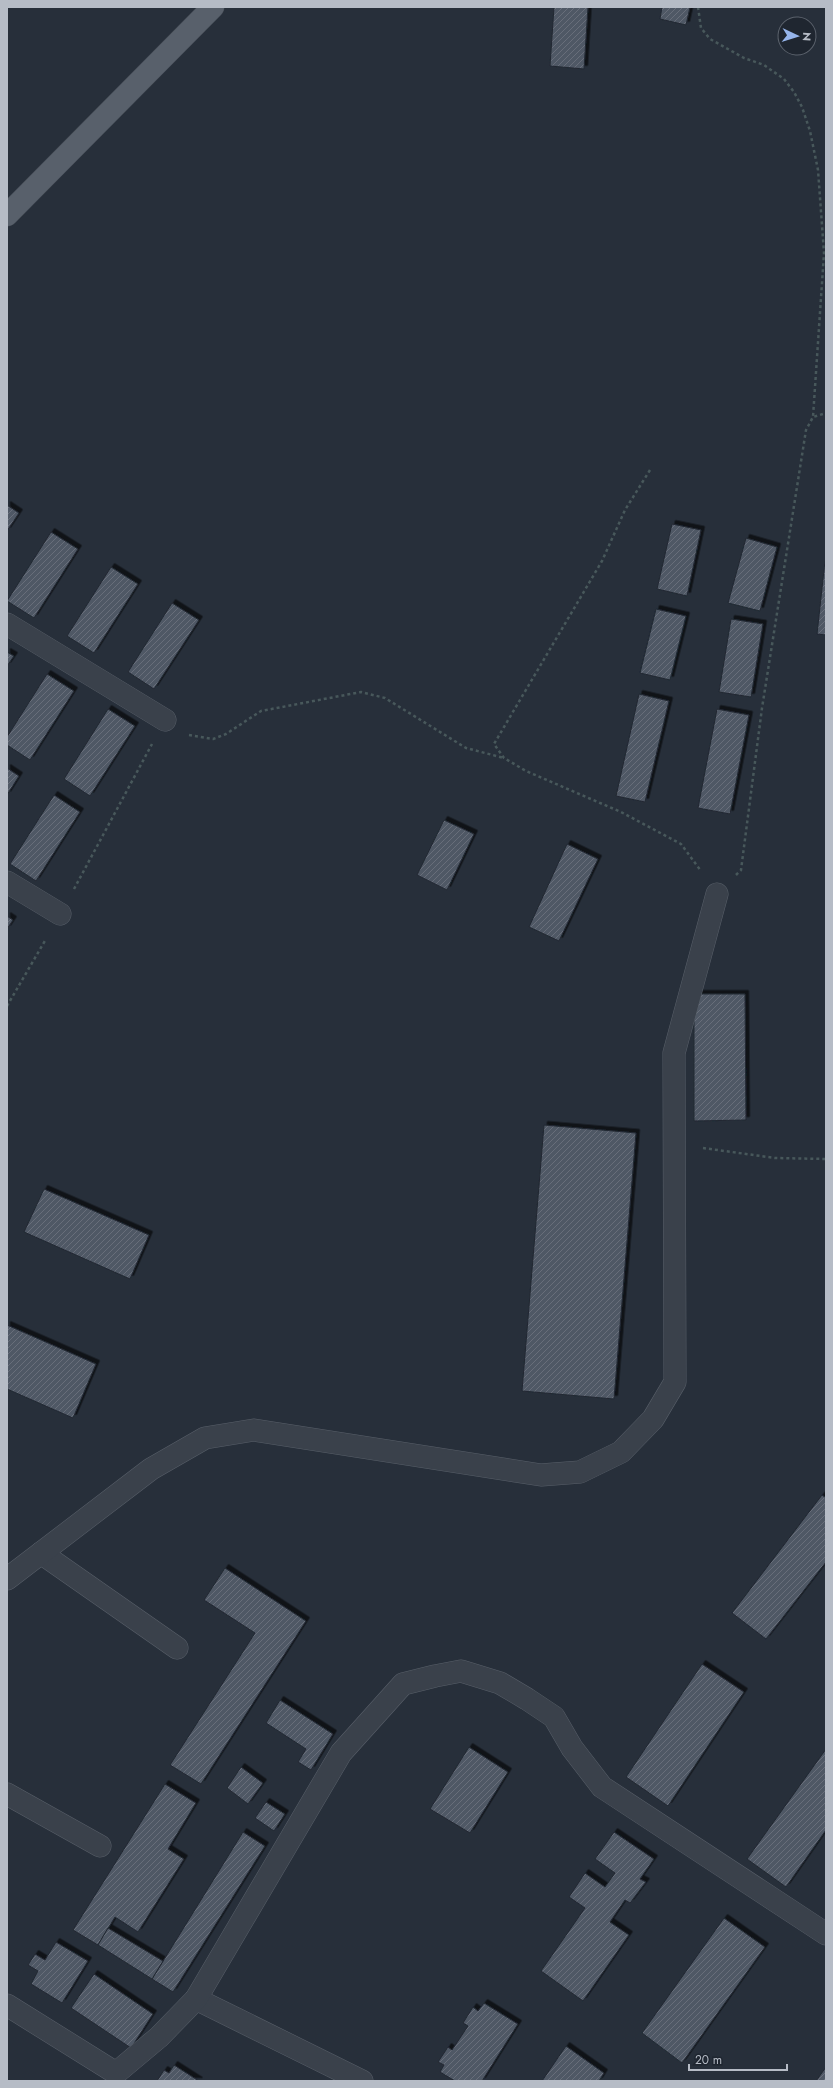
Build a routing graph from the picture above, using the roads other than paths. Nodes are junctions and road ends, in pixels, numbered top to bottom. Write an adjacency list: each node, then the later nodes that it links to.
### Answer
1 (213, 7): 2 (main road)
2 (7, 215)
3 (7, 624): 4 (street)
4 (164, 720)
5 (7, 882): 7 (street)
6 (717, 894): 8 (street)
7 (60, 914)
8 (41, 1553): 9 (street); 10 (street)
9 (7, 1579)
10 (177, 1648)
11 (7, 1794): 12 (street)
12 (100, 1846)
13 (826, 1934): 14 (street)
14 (196, 1999): 15 (street); 16 (street)
15 (7, 2005)
16 (362, 2081)

